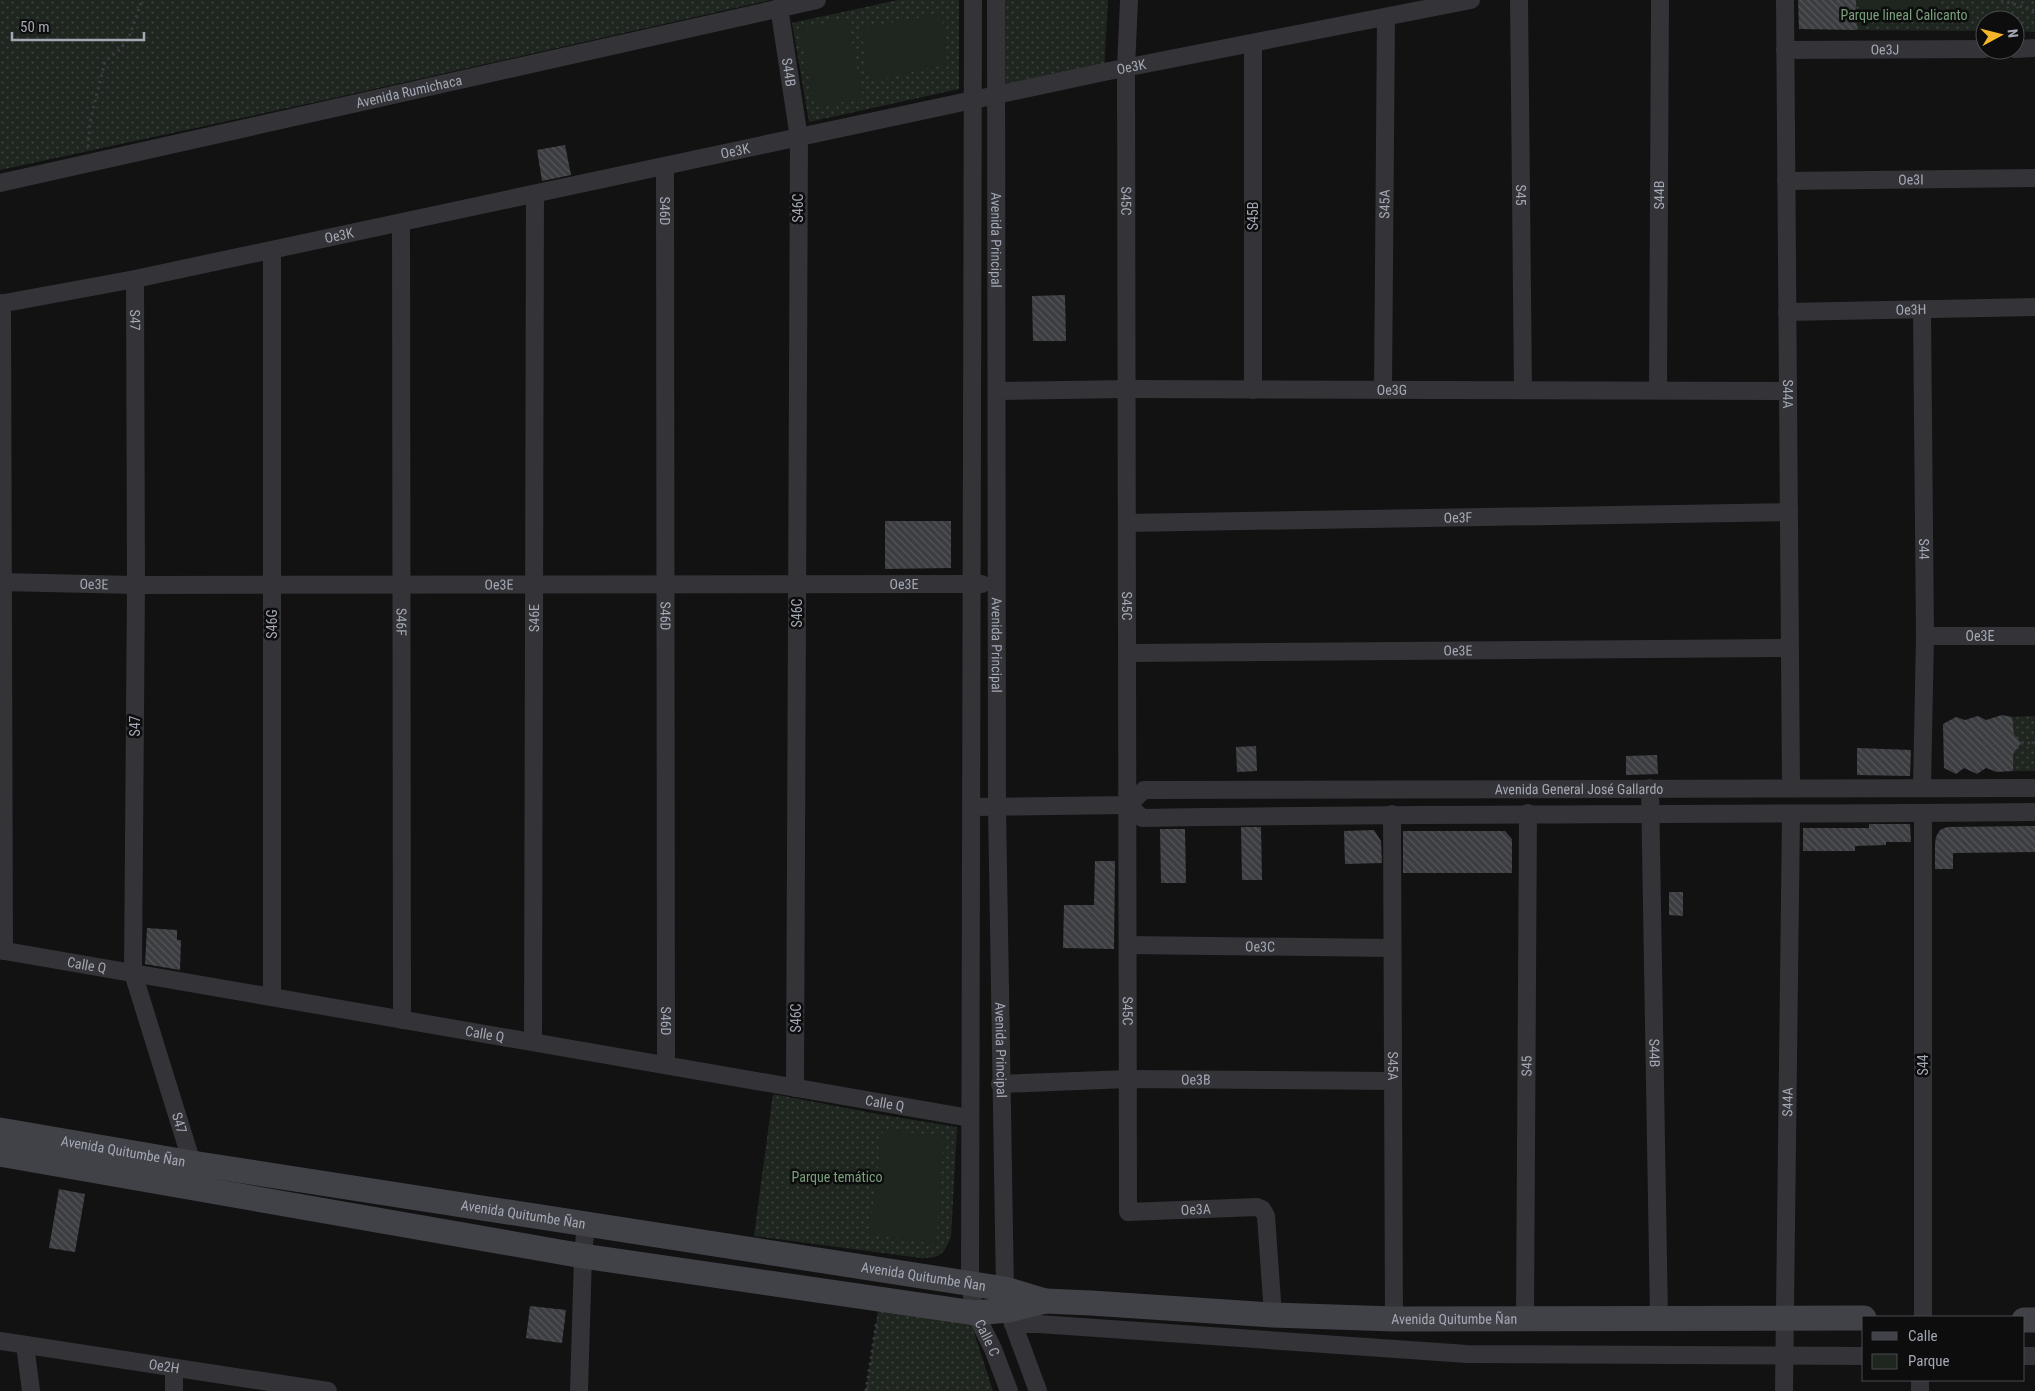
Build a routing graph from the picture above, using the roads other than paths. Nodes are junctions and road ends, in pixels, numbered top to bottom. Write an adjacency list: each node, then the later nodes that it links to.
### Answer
1 (817, 0): 9 (street, Avenida Rumichaca)
2 (973, 0): 16 (street, Avenida Principal)
3 (996, 0): 15 (street, Avenida Principal)
4 (1129, 0): 14 (street, S45C)
5 (1471, 0): 10 (street, Oe3K)
6 (1519, 0): 33 (street, S45)
7 (1660, 0): 34 (street, S44B)
8 (1785, 0): 13 (street, S44A)
9 (779, 7): 17 (street, S44B); 21 (street, Avenida Rumichaca)
10 (1386, 17): 11 (street, Oe3K); 32 (street, S45A)
11 (1253, 43): 14 (street, Oe3K); 31 (street, S45B)
12 (1975, 49): 13 (street, Oe3J)
13 (1785, 50): 20 (street, S44A)
14 (1126, 68): 15 (street, Oe3K); 30 (street, S45C)
15 (995, 96): 16 (street, Oe3K); 36 (street, Avenida Principal)
16 (973, 101): 17 (street, Oe3K); 46 (street, Avenida Principal)
17 (798, 138): 18 (street, Oe3K); 45 (street, S46C)
18 (665, 166): 22 (street, Oe3K); 44 (street, S46D)
19 (2035, 178): 20 (street, Oe3I)
20 (1786, 181): 29 (street, S44A)
21 (0, 183)
22 (535, 194): 23 (street, Oe3K); 43 (street, S46E)
23 (401, 223): 24 (street, Oe3K); 42 (street, S46F)
24 (272, 250): 25 (street, Oe3K); 41 (street, S46G)
25 (136, 279): 26 (street, Oe3K); 40 (street, S47)
26 (1, 303): 39 (street)
27 (2035, 307): 28 (street, Oe3H)
28 (1922, 309): 29 (street, Oe3H); 48 (street, S44)
29 (1788, 312): 35 (street, S44A)
30 (1127, 390): 31 (street, Oe3G); 36 (street, Oe3G); 38 (street, S45C)
31 (1253, 390): 32 (street, Oe3G)
32 (1383, 390): 33 (street, Oe3G)
33 (1523, 390): 34 (street, Oe3G)
34 (1658, 390): 35 (street, Oe3G)
35 (1788, 391): 37 (street, S44A)
36 (996, 392): 47 (street, Avenida Principal)
37 (1789, 512): 38 (street, Oe3F); 50 (street, S44A)
38 (1127, 522): 51 (street, S45C)
39 (1, 582): 40 (street, Oe3E); 67 (street)
40 (136, 584): 41 (street, Oe3E); 68 (street, S47)
41 (272, 584): 42 (street, Oe3E); 69 (street, S46G)
42 (402, 584): 43 (street, Oe3E); 70 (street, S46F)
43 (534, 584): 44 (street, Oe3E); 71 (street, S46E)
44 (666, 584): 45 (street, Oe3E); 72 (street, S46D)
45 (797, 584): 46 (street, Oe3E); 76 (street, S46C)
46 (971, 584): 47 (street, Oe3E); 57 (street, Avenida Principal)
47 (997, 585): 58 (street, Avenida Principal)
48 (1925, 636): 49 (street, Oe3E); 54 (street, S44)
49 (2035, 636)
50 (1790, 648): 51 (street, Oe3E); 53 (street, S44A)
51 (1127, 653): 56 (street, S45C)
52 (1650, 788): 53 (street, Avenida General José Gallardo); 56 (street, Avenida General José Gallardo); 64 (street, S44B)
53 (1791, 788): 54 (street, Avenida General José Gallardo)
54 (1922, 788): 55 (street, Avenida General José Gallardo)
55 (2035, 788)
56 (1128, 805): 58 (street); 62 (street, Avenida General José Gallardo); 65 (street, S45C)
57 (971, 807): 58 (street); 77 (street, Avenida Principal)
58 (997, 807): 75 (street, Avenida Principal)
59 (2035, 812): 61 (street, Avenida General José Gallardo)
60 (1528, 813): 62 (street, Avenida General José Gallardo); 64 (street, Avenida General José Gallardo); 91 (street, S45)
61 (1923, 813): 63 (street, Avenida General José Gallardo); 88 (street, S44)
62 (1392, 814): 66 (street, S45A)
63 (1791, 814): 64 (street, Avenida General José Gallardo); 89 (street, S44A)
64 (1651, 815): 92 (street, S44B)
65 (1128, 945): 66 (street, Oe3C); 73 (street, S45C)
66 (1392, 948): 74 (street, S45A)
67 (2, 951): 68 (street, Calle Q)
68 (133, 973): 69 (street, Calle Q); 80 (street, S47)
69 (272, 997): 70 (street, Calle Q)
70 (402, 1020): 71 (street, Calle Q)
71 (533, 1042): 72 (street, Calle Q)
72 (666, 1065): 76 (street, Calle Q)
73 (1128, 1079): 74 (street, Oe3B); 75 (street, Oe3B); 81 (street, S45C)
74 (1393, 1081): 90 (street, S45A)
75 (1000, 1084): 85 (street, Avenida Principal)
76 (796, 1088): 77 (street, Calle Q)
77 (970, 1118): 84 (street, Avenida Principal)
78 (0, 1130): 80 (street, Avenida Quitumbe Ñan)
79 (0, 1154): 83 (street, Avenida Quitumbe Ñan)
80 (192, 1163): 82 (street, Avenida Quitumbe Ñan)
81 (1128, 1212): 87 (street, Oe3A)
82 (586, 1223): 83 (street); 84 (street, Avenida Quitumbe Ñan)
83 (583, 1256): 86 (street, Avenida Quitumbe Ñan); 102 (street)
84 (970, 1284): 85 (street, Avenida Quitumbe Ñan); 86 (street, Calle C)
85 (1008, 1303): 86 (street, Avenida Quitumbe Ñan); 87 (street, Avenida Quitumbe Ñan); 97 (street); 104 (street, Calle C)
86 (975, 1313): 103 (street, Calle C)
87 (1274, 1315): 90 (street, Avenida Quitumbe Ñan)
88 (1923, 1316)
89 (1786, 1317): 92 (street, Avenida Quitumbe Ñan); 93 (street, Avenida Quitumbe Ñan); 97 (street, S44A)
90 (1394, 1318): 91 (street, Avenida Quitumbe Ñan)
91 (1526, 1318): 92 (street, Avenida Quitumbe Ñan)
92 (1659, 1318)
93 (1862, 1318)
94 (0, 1341): 95 (street, Oe2H)
95 (24, 1345): 98 (street, Oe2H); 100 (street)
96 (1862, 1356): 97 (street)
97 (1785, 1357): 105 (street, S44A)
98 (174, 1368): 99 (street, Oe2H); 101 (street)
99 (318, 1390)
100 (31, 1391)
101 (174, 1391)
102 (579, 1391)
103 (1009, 1391)
104 (1038, 1391)
105 (1784, 1391)

